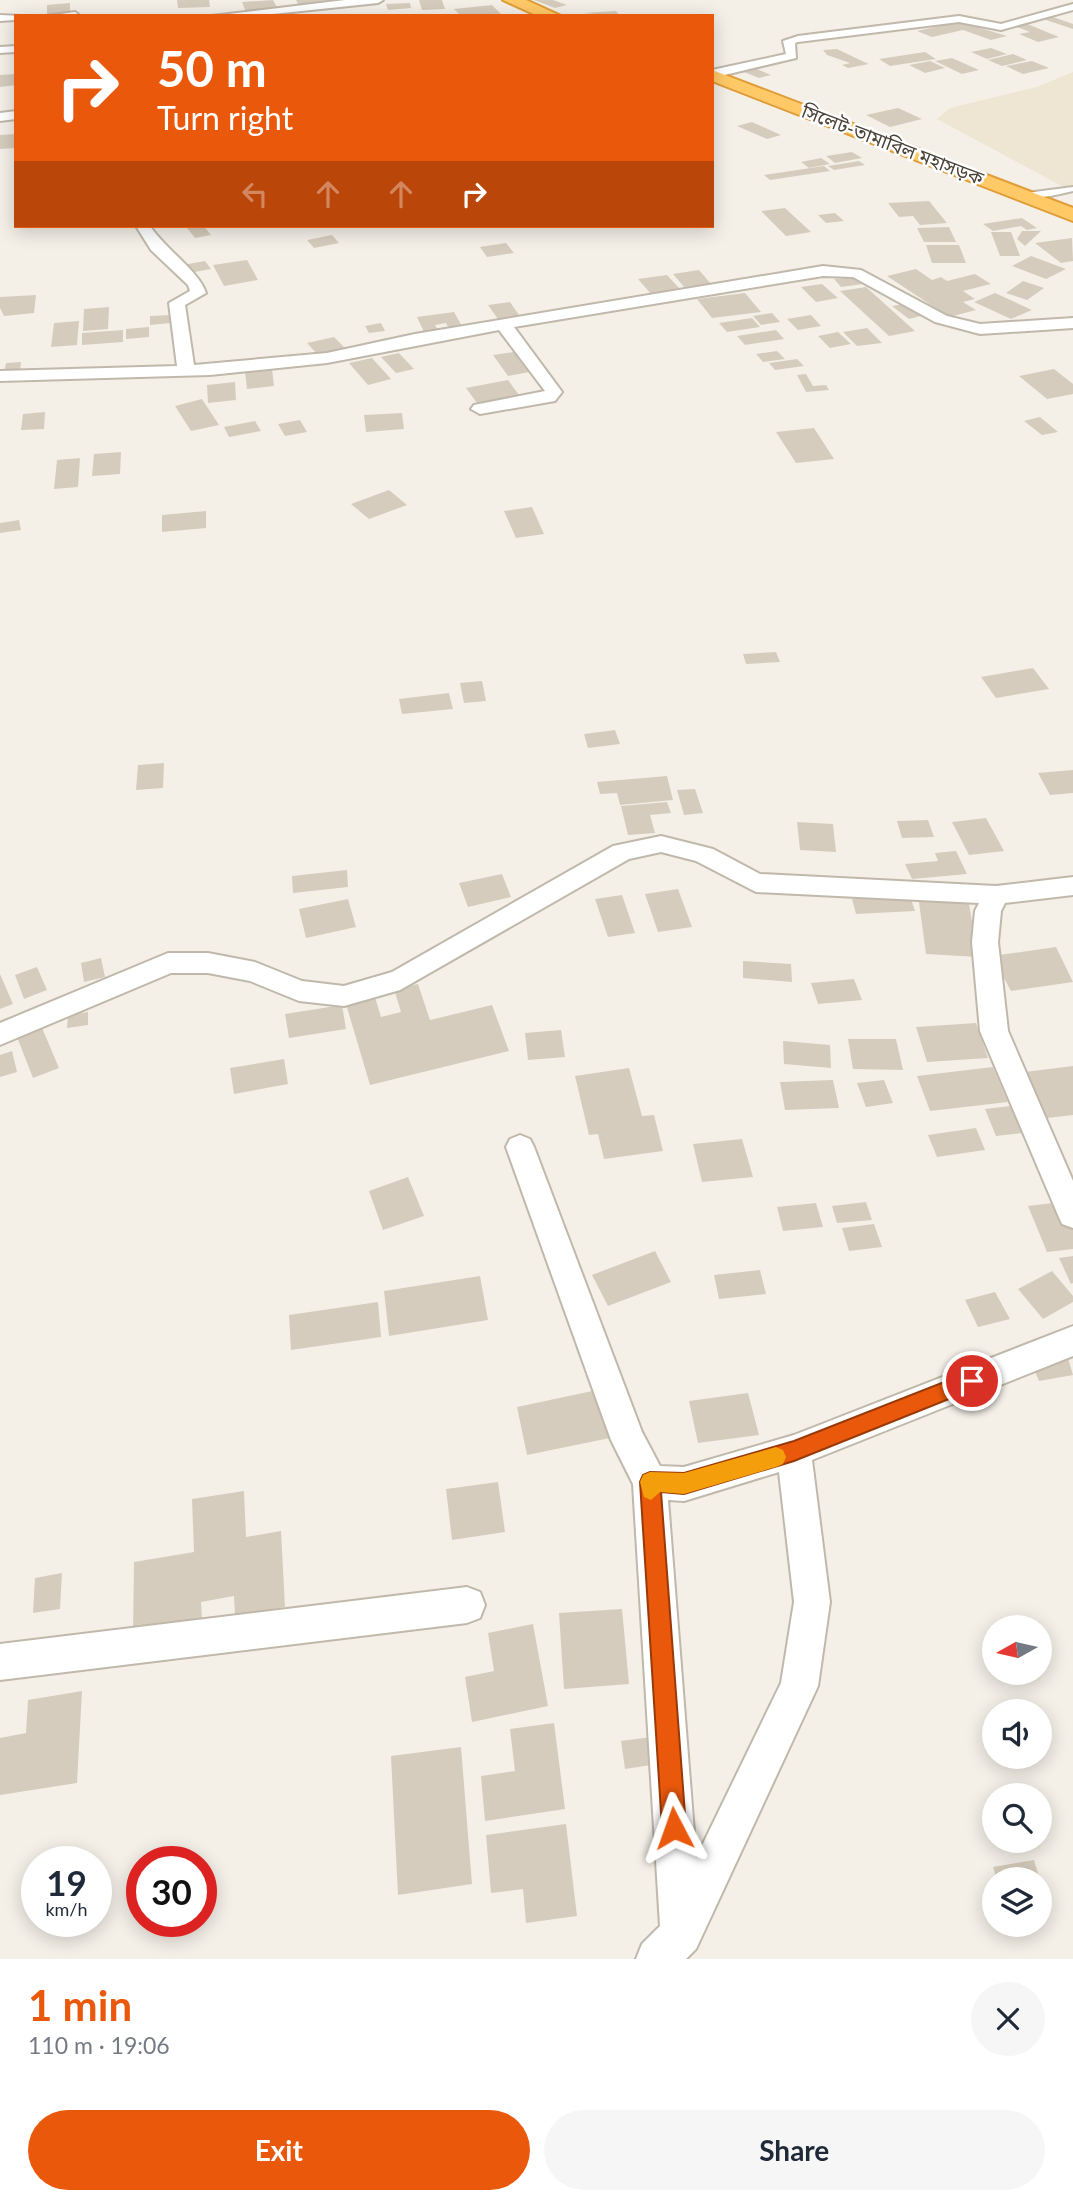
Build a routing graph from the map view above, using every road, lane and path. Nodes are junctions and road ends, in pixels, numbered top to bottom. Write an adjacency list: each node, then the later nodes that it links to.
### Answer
1 (378, 0): 4 (street)
2 (511, 0): 5 (highway)
3 (1073, 7): 6 (street)
4 (236, 14)
5 (548, 14)
6 (714, 74)
7 (714, 75): 9 (highway, সিলেট-তামাবিল মহাসড়ক)
8 (1073, 189): 9 (lane)
9 (1023, 194): 10 (highway, সিলেট-তামাবিল মহাসড়ক)
10 (1073, 215)
11 (143, 228): 14 (street)
12 (1073, 323): 13 (street)
13 (503, 324): 14 (street); 16 (street)
14 (186, 370): 15 (street)
15 (0, 376)
16 (480, 409)
17 (1073, 886): 18 (street)
18 (996, 895): 19 (street); 21 (street)
19 (0, 1034)
20 (520, 1147): 24 (street)
21 (1073, 1215)
22 (1073, 1341): 23 (street)
23 (794, 1451): 24 (street); 27 (street)
24 (650, 1482): 27 (street)
25 (467, 1605): 26 (street)
26 (0, 1662)
27 (669, 1947)

